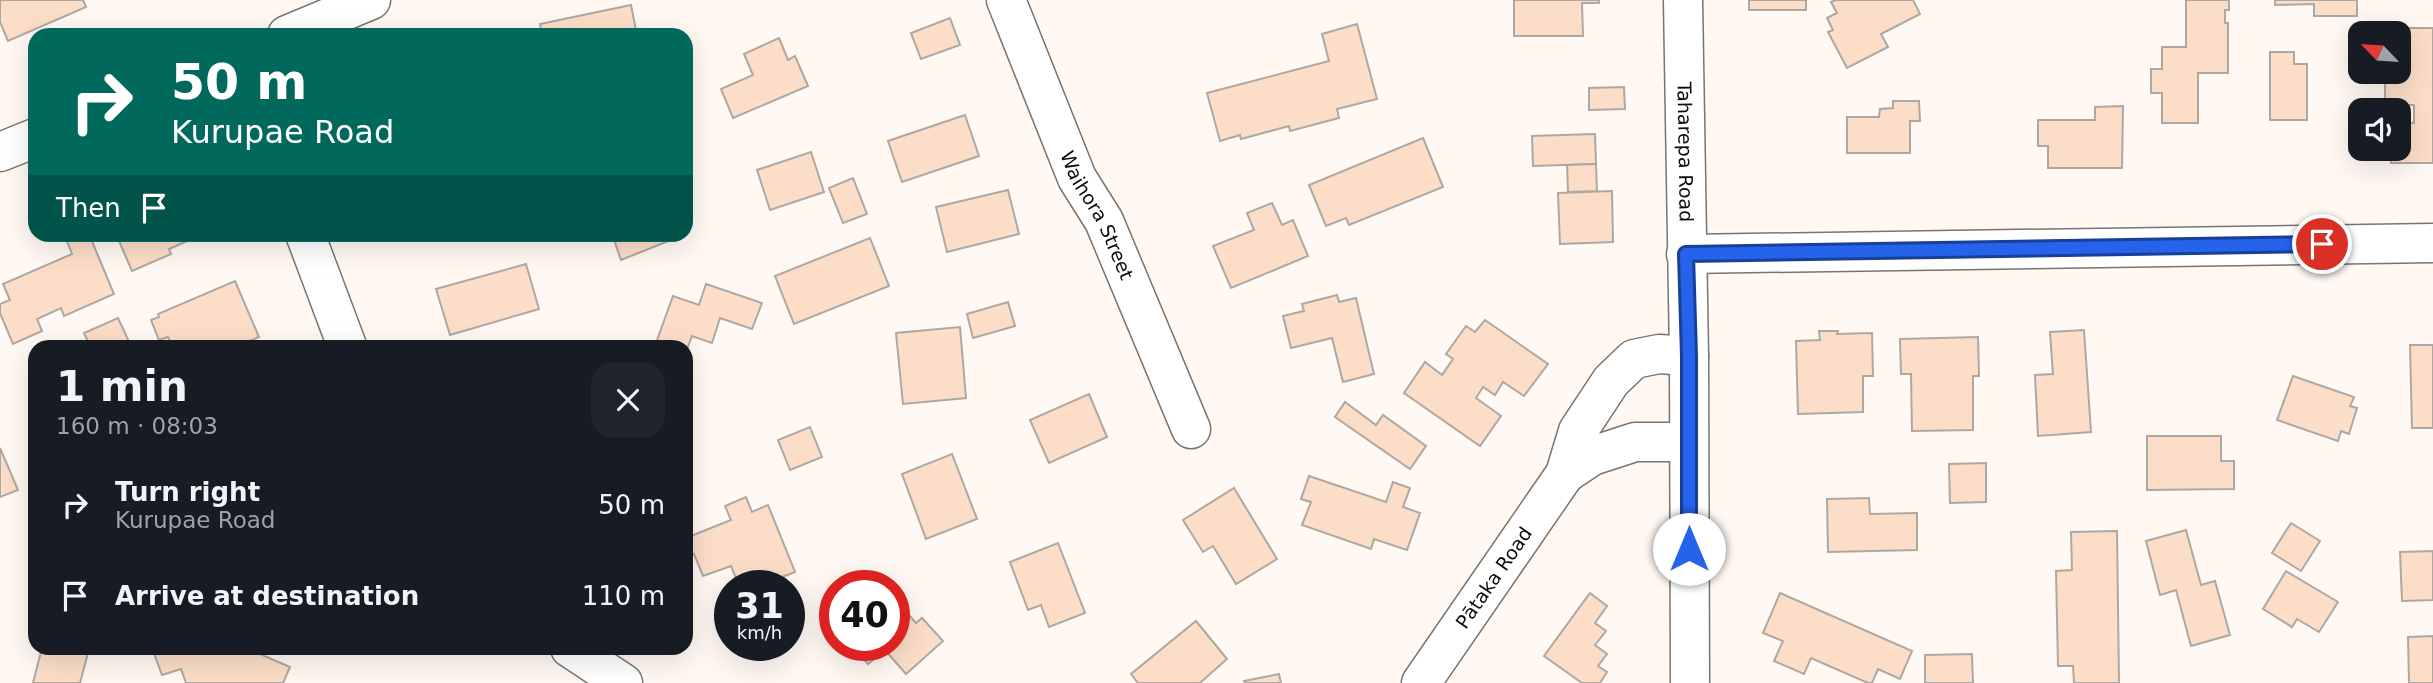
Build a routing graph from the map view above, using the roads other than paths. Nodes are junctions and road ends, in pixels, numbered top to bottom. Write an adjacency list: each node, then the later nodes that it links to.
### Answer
1 (371, 0): 4 (street)
2 (1006, 0): 12 (street, Waihora Street)
3 (1683, 0): 9 (street, Taharepa Road)
4 (303, 28)
5 (28, 141): 6 (street)
6 (0, 152)
7 (308, 242): 10 (street)
8 (2433, 243): 9 (street)
9 (1686, 254): 11 (street, Taharepa Road)
10 (345, 340)
11 (1689, 356): 13 (street, Taharepa Road); 14 (street, Pātaka Road)
12 (1191, 429)
13 (1688, 442): 14 (street, Pātaka Road); 18 (street, Taharepa Road)
14 (1565, 474): 17 (street, Pātaka Road)
15 (581, 655): 16 (street)
16 (623, 683)
17 (1421, 683)
18 (1690, 683)

